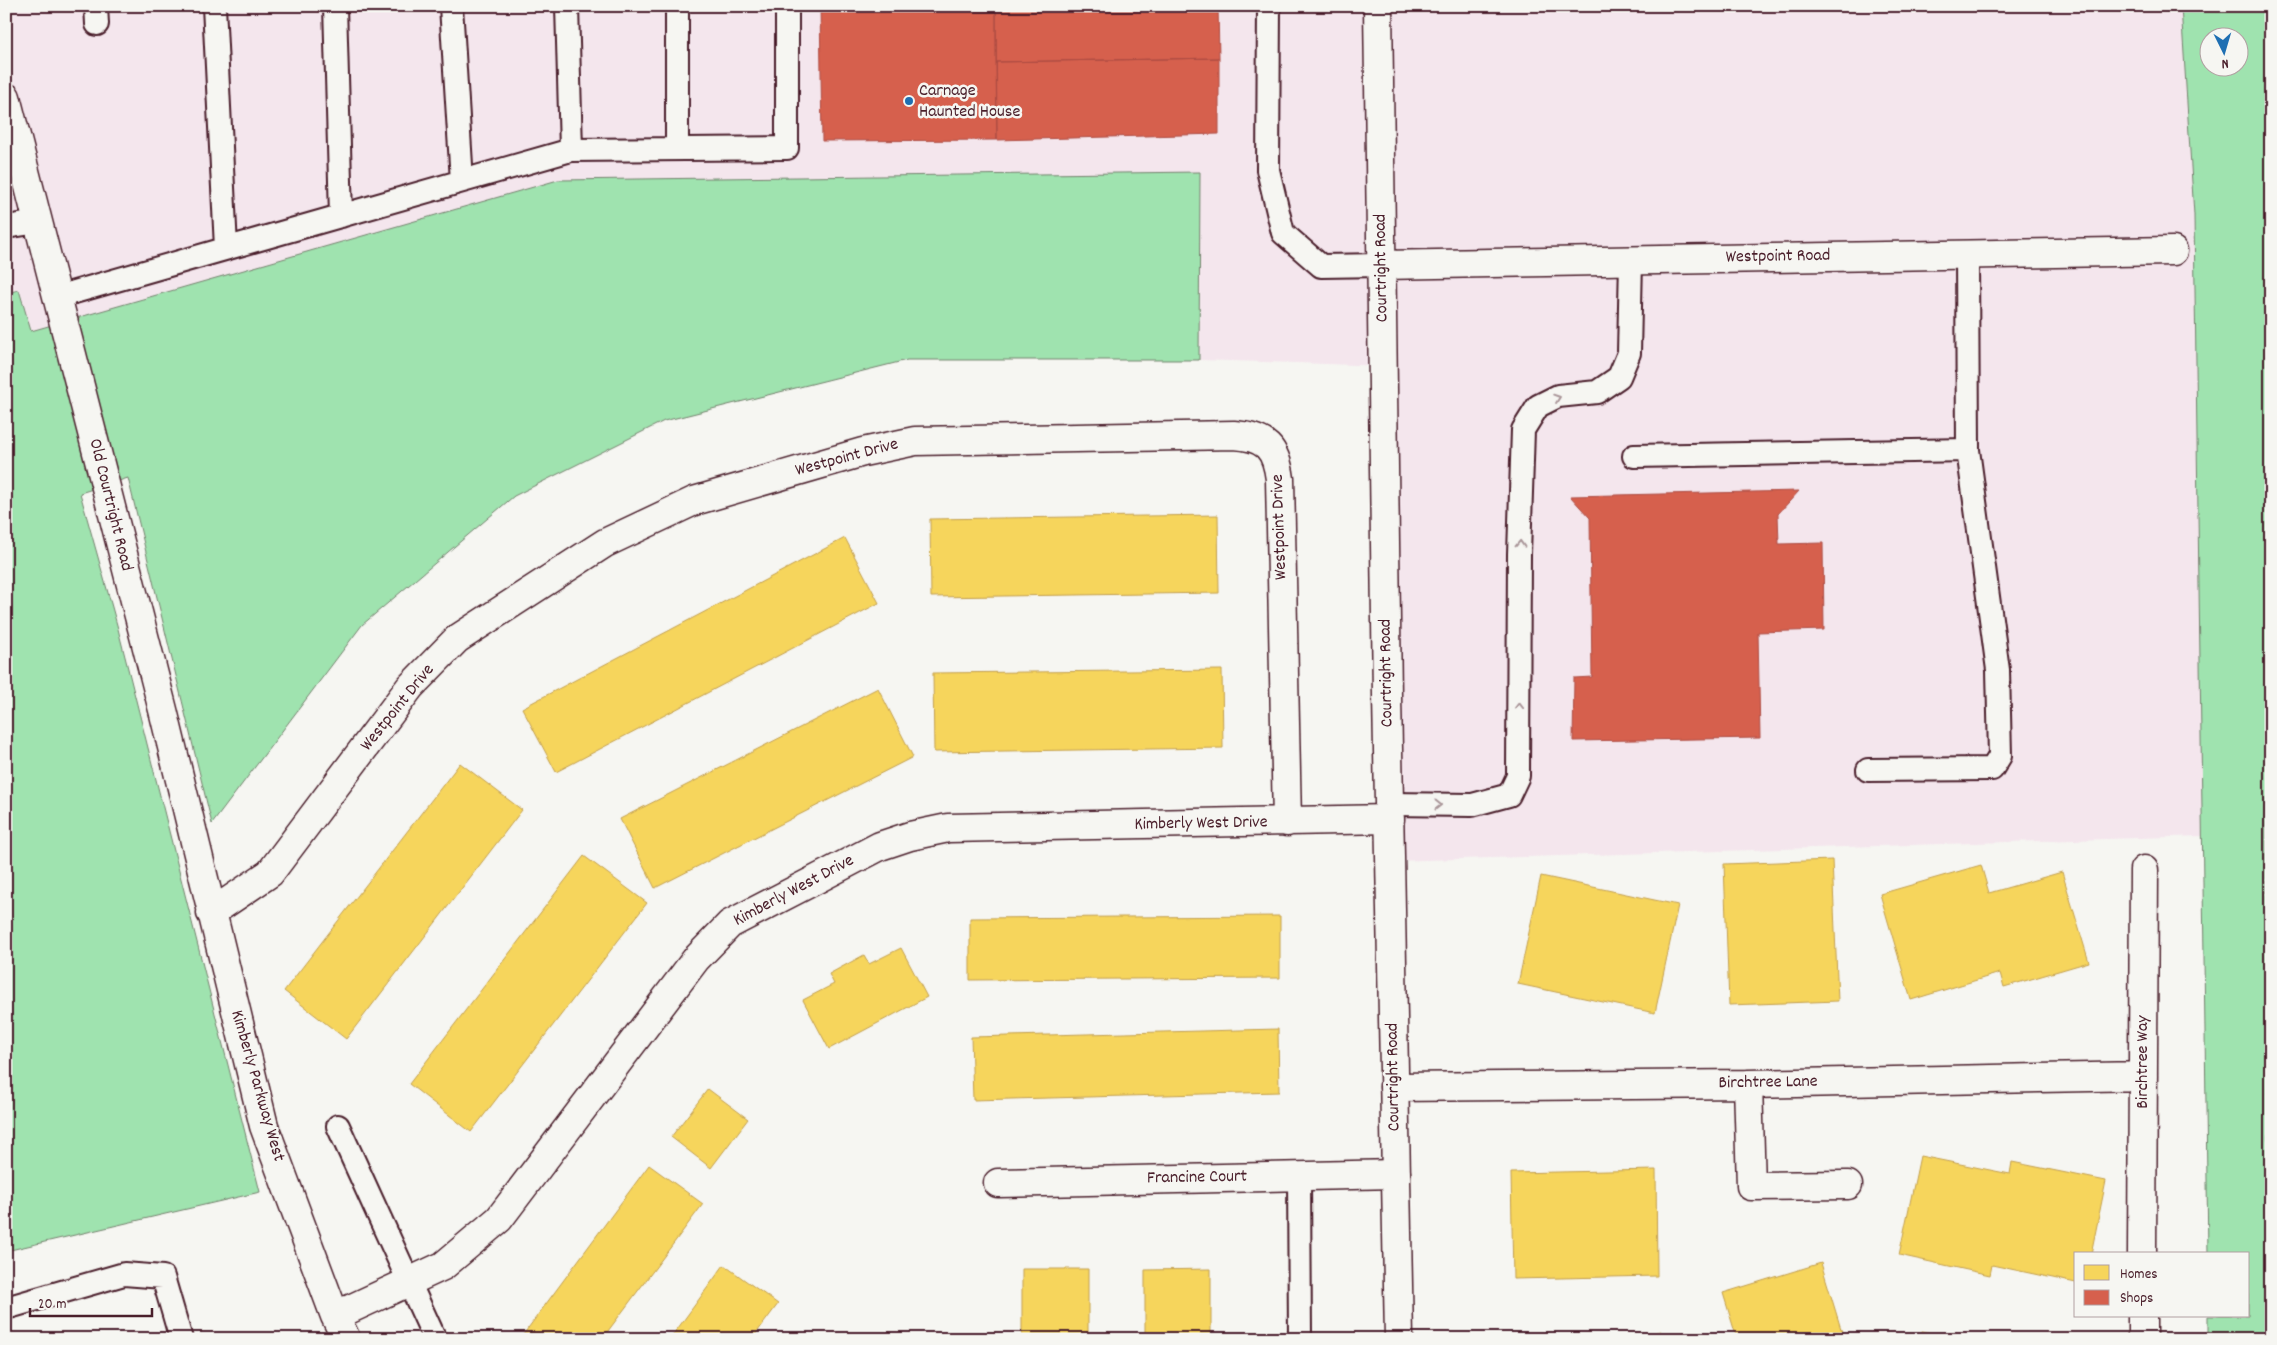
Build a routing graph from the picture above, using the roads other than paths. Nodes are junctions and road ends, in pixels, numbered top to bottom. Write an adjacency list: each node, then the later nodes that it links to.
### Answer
1 (214, 6): 16 (lane)
2 (336, 6): 13 (lane)
3 (451, 6): 12 (lane)
4 (567, 6): 11 (lane)
5 (677, 6): 10 (lane)
6 (787, 6): 10 (lane)
7 (1269, 6): 20 (lane)
8 (1378, 6): 20 (street, Courtright Road)
9 (6, 96): 14 (street, Old Courtright Road)
10 (677, 149): 11 (lane)
11 (571, 150): 12 (lane)
12 (462, 181): 13 (lane)
13 (341, 216): 16 (lane)
14 (38, 222): 15 (lane); 21 (street, Old Courtright Road)
15 (6, 227)
16 (226, 248): 21 (lane)
17 (2173, 251): 18 (street, Westpoint Road)
18 (1967, 254): 19 (street, Westpoint Road); 22 (lane)
19 (1631, 260): 20 (street, Westpoint Road); 25 (lane, one-way to 19)
20 (1382, 265): 25 (street, Courtright Road)
21 (57, 297): 28 (street, Old Courtright Road)
22 (1968, 450): 23 (lane); 24 (lane)
23 (1634, 456)
24 (1868, 770)
25 (1390, 812): 26 (street, Kimberly West Drive); 31 (street, Courtright Road)
26 (1287, 822): 28 (street, Westpoint Drive); 38 (street, Kimberly West Drive)
27 (2144, 870): 29 (street, Birchtree Way)
28 (211, 913): 41 (street, Kimberly Parkway West)
29 (2142, 1076): 30 (street, Birchtree Lane); 37 (street, Birchtree Way)
30 (1748, 1084): 31 (street, Birchtree Lane); 36 (street)
31 (1394, 1087): 33 (street, Courtright Road)
32 (338, 1126): 38 (lane)
33 (1396, 1174): 34 (street, Francine Court); 45 (street, Courtright Road)
34 (1299, 1176): 35 (street, Francine Court); 44 (lane)
35 (998, 1183)
36 (1848, 1185)
37 (2142, 1252)
38 (410, 1281): 41 (street, Kimberly West Drive); 43 (lane)
39 (6, 1308): 42 (lane)
40 (2142, 1318): 46 (street)
41 (339, 1332)
42 (181, 1339)
43 (435, 1339)
44 (1300, 1339)
45 (1399, 1339)
46 (2142, 1339)

